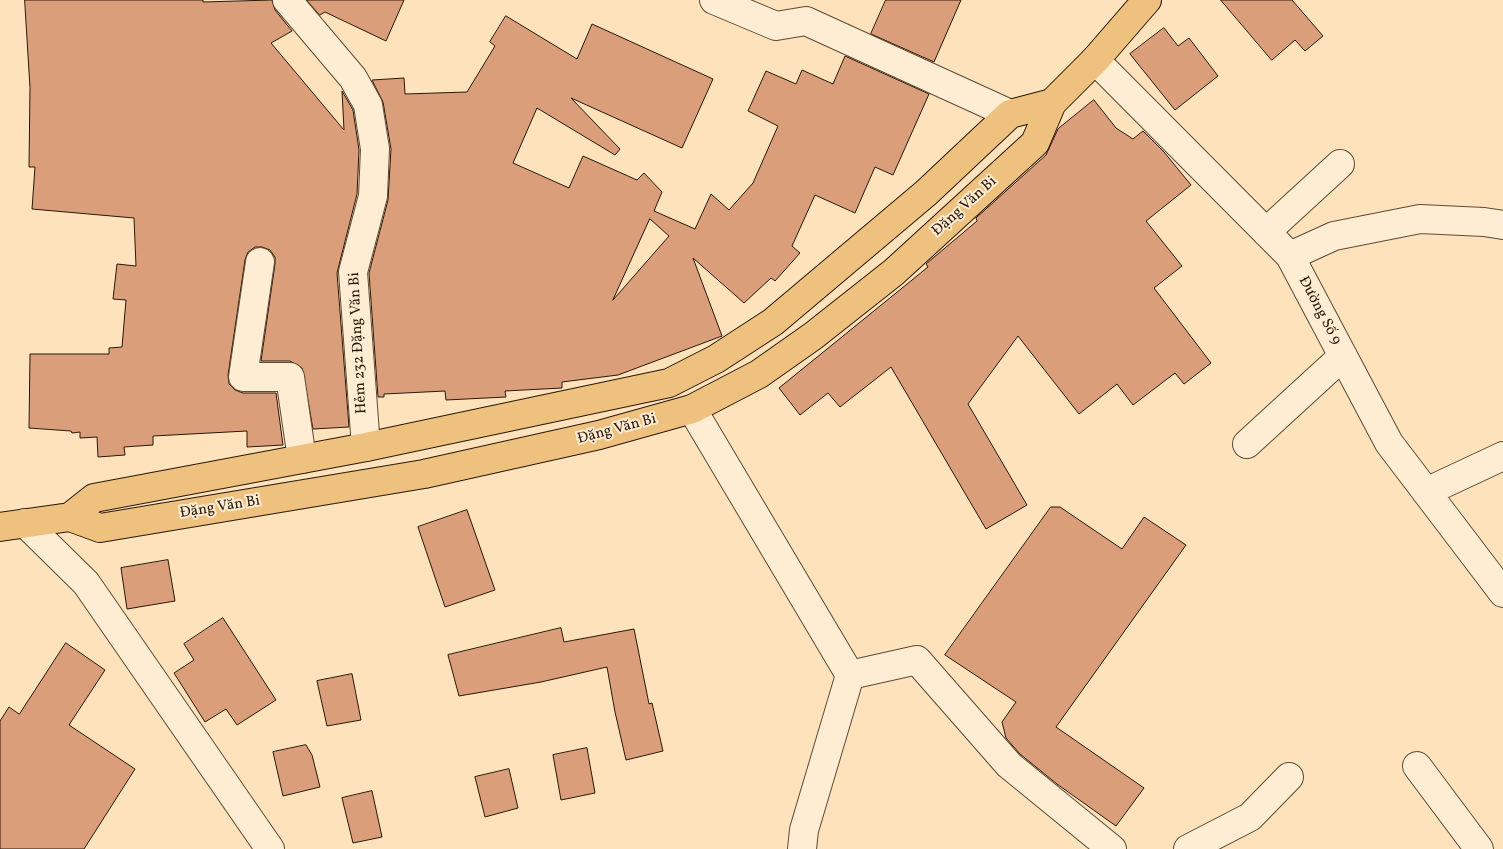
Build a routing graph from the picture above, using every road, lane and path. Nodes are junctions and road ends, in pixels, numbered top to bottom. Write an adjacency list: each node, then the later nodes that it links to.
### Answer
1 (287, 0): 15 (street, Hẻm 232 Đặng Văn Bi)
2 (714, 0): 6 (street)
3 (1148, 0): 4 (main road, Đặng Văn Bi)
4 (1095, 60): 5 (main road, Đặng Văn Bi); 9 (street, Đường Số 9)
5 (1052, 102): 6 (main road, Đặng Văn Bi); 13 (main road, Đặng Văn Bi)
6 (1010, 114): 15 (main road, Đặng Văn Bi)
7 (1340, 164): 9 (street)
8 (1503, 226): 10 (street)
9 (1266, 232): 10 (street, Đường Số 9)
10 (1290, 256): 12 (street, Đường Số 9)
11 (260, 262): 17 (street)
12 (1343, 356): 14 (street); 18 (street, Đường Số 9)
13 (692, 409): 19 (main road, Đặng Văn Bi); 22 (street)
14 (1247, 444)
15 (366, 448): 17 (main road, Đặng Văn Bi)
16 (1503, 456): 18 (street)
17 (302, 459): 19 (main road, Đặng Văn Bi)
18 (1426, 492): 21 (street, Đường Số 9)
19 (70, 517): 20 (main road, Đặng Văn Bi)
20 (12, 525): 26 (street)
21 (1503, 593)
22 (850, 675): 25 (street); 27 (street)
23 (1417, 766): 29 (street)
24 (1289, 777): 28 (street)
25 (1099, 847)
26 (270, 849)
27 (802, 849)
28 (1188, 849)
29 (1479, 849)

